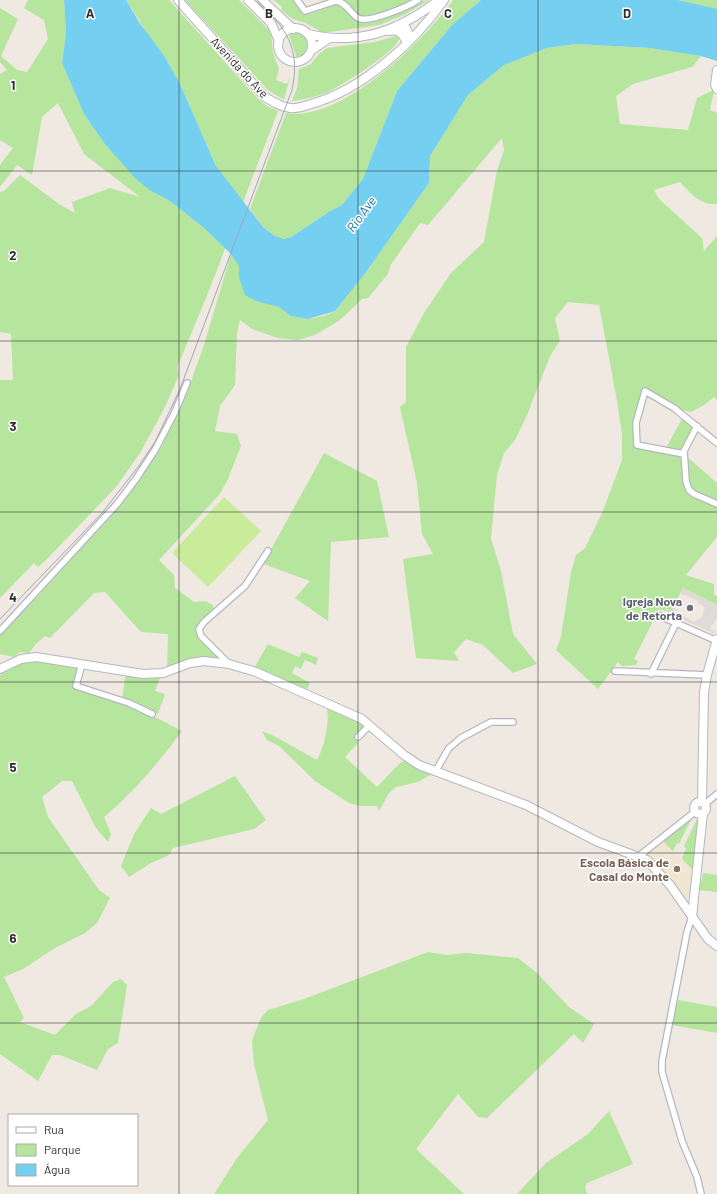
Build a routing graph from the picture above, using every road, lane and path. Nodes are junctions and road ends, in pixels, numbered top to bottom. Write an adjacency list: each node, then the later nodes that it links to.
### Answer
1 (178, 0): 14 (street, Avenida do Ave)
2 (248, 0): 15 (street)
3 (262, 0): 10 (street)
4 (296, 0): 8 (street)
5 (418, 0): 8 (street)
6 (439, 0): 9 (street)
7 (444, 0): 14 (street, Avenida do Ave)
8 (334, 1)
9 (398, 26): 11 (street); 14 (street)
10 (293, 29): 12 (street); 15 (street)
11 (384, 32): 13 (street); 14 (street)
12 (308, 34): 13 (street); 16 (street)
13 (328, 39): 16 (street)
14 (409, 40)
15 (279, 41): 16 (street)
16 (312, 50)
17 (717, 70): 18 (street)
18 (717, 89)
19 (187, 383): 27 (street)
20 (697, 426): 21 (street); 22 (street); 22 (street)
21 (717, 444)
22 (684, 454): 23 (street)
23 (717, 504)
24 (268, 551): 30 (street)
25 (658, 616): 26 (street)
26 (676, 623): 28 (street); 33 (street)
27 (0, 631)
28 (717, 640): 34 (street)
29 (82, 664): 30 (street); 31 (street); 35 (street)
30 (229, 664): 37 (street)
31 (0, 669)
32 (615, 671): 33 (street)
33 (651, 674): 34 (street)
34 (706, 675): 41 (street)
35 (152, 714)
36 (513, 722): 39 (street)
37 (369, 726): 38 (street); 39 (street)
38 (358, 738)
39 (435, 772): 43 (street)
40 (716, 796): 41 (street)
41 (704, 803): 42 (street)
42 (699, 812): 43 (street); 44 (street)
43 (639, 856): 44 (street)
44 (692, 917): 45 (street); 46 (street)
45 (717, 946)
46 (701, 1194)

